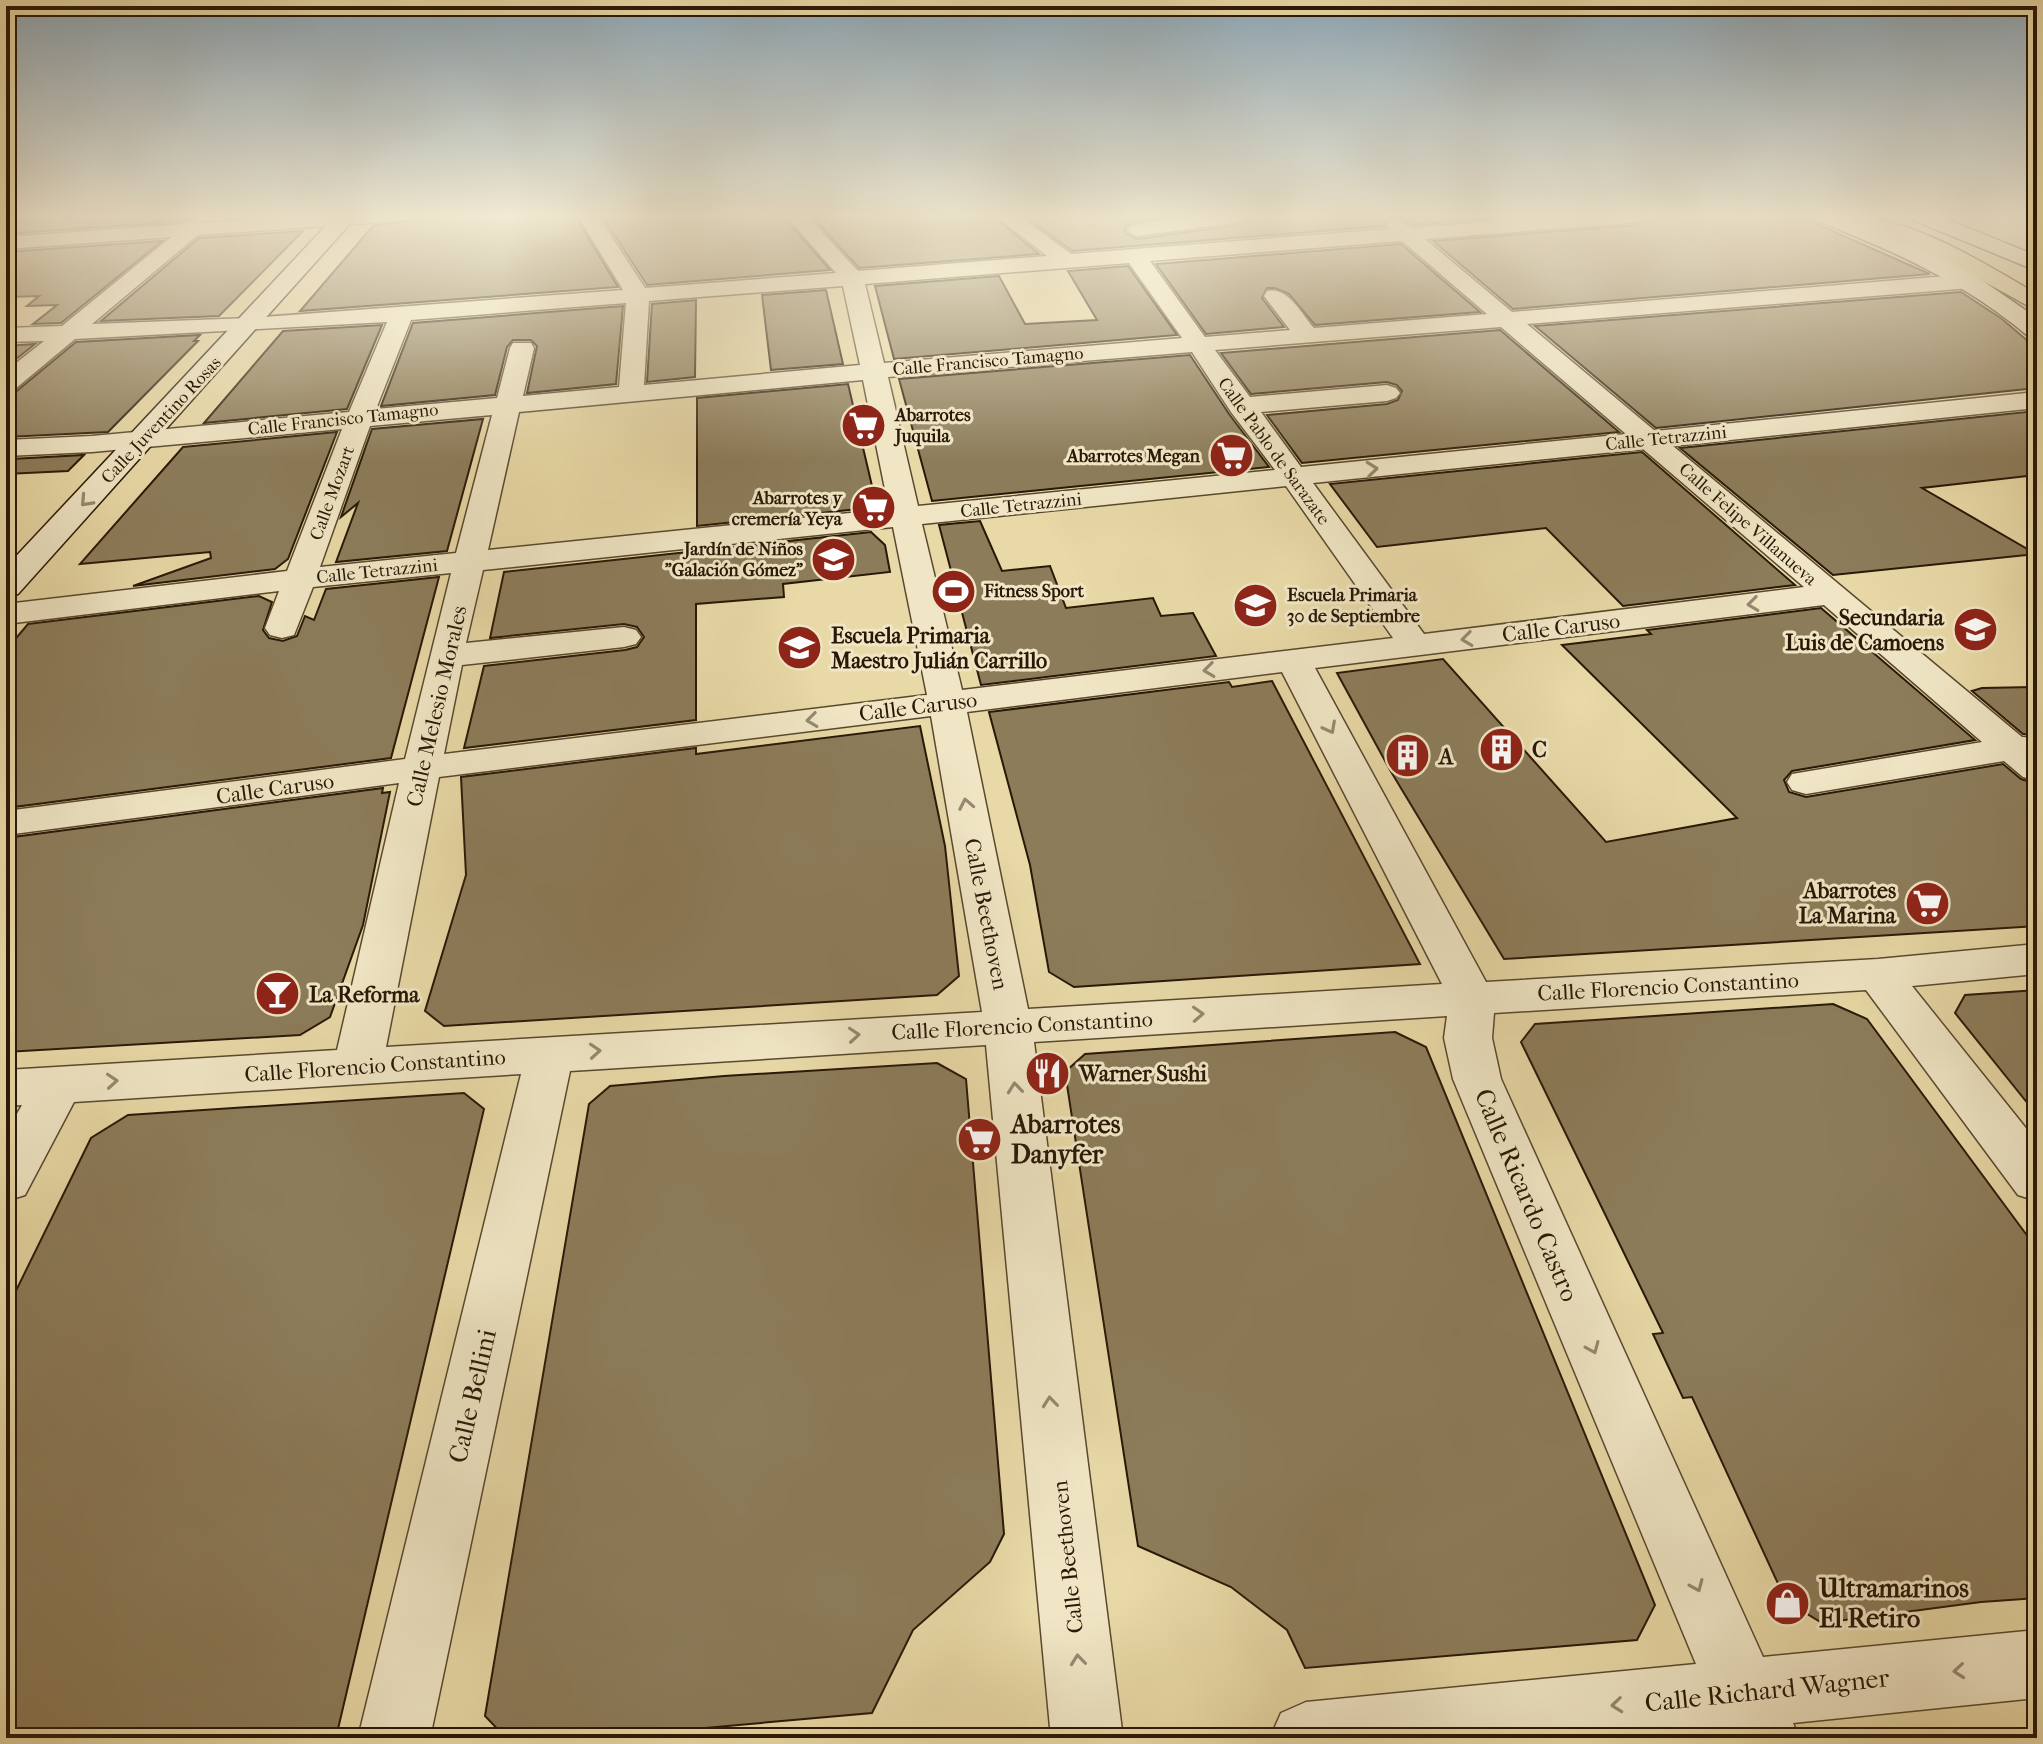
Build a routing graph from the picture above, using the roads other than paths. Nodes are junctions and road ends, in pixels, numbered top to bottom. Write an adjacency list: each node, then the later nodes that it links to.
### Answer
1 (107, 297): 17 (street)
2 (274, 297): 15 (street, Calle Juventino Rosas)
3 (608, 297): 13 (street)
4 (638, 297): 24 (street)
5 (857, 297): 22 (street, Calle Beethoven)
6 (1163, 297): 20 (street, Calle Pablo de Sarazate)
7 (1276, 297): 19 (street)
8 (1481, 297): 14 (street, Calle Felipe Villanueva)
9 (1711, 297): 12 (street)
10 (1774, 297): 12 (street, Calle Francisco Tamagno)
11 (1993, 297): 16 (street)
12 (1718, 302): 14 (street, Calle Francisco Tamagno)
13 (402, 314): 15 (street); 29 (street, Calle Mozart)
14 (1505, 317): 19 (street, Calle Francisco Tamagno); 31 (street, Calle Felipe Villanueva)
15 (249, 325): 17 (street); 30 (street, Calle Juventino Rosas)
16 (2037, 331)
17 (65, 333): 18 (street); 23 (street)
18 (6, 335)
19 (1307, 335): 20 (street, Calle Francisco Tamagno)
20 (1195, 344): 22 (street, Calle Francisco Tamagno); 28 (street, Calle Pablo de Sarazate)
21 (522, 348): 27 (street, Calle Melesio Morales)
22 (874, 371): 24 (street, Calle Francisco Tamagno); 34 (street, Calle Beethoven)
23 (6, 384)
24 (631, 393): 27 (street, Calle Francisco Tamagno)
25 (1387, 393): 28 (street)
26 (2037, 400): 31 (street, Calle Tetrazzini)
27 (508, 404): 29 (street, Calle Francisco Tamagno); 35 (street, Calle Melesio Morales)
28 (1240, 406): 33 (street, Calle Pablo de Sarazate)
29 (360, 417): 30 (street, Calle Francisco Tamagno); 36 (street, Calle Mozart)
30 (143, 439): 32 (street, Calle Francisco Tamagno); 37 (street, Calle Juventino Rosas, one-way to 37)
31 (1648, 439): 33 (street, Calle Tetrazzini, one-way to 31); 38 (street, Calle Felipe Villanueva)
32 (6, 448)
33 (1294, 477): 34 (street, Calle Tetrazzini); 42 (street, Calle Pablo de Sarazate)
34 (904, 516): 35 (street, Calle Tetrazzini); 45 (street, Calle Beethoven)
35 (470, 562): 36 (street, Calle Tetrazzini); 43 (street, Calle Melesio Morales)
36 (300, 579): 39 (street, Calle Tetrazzini); 40 (street, Calle Mozart)
37 (6, 587)
38 (1830, 594): 42 (street, Calle Caruso, one-way to 42); 46 (street, Calle Felipe Villanueva)
39 (6, 614)
40 (282, 628)
41 (624, 637): 43 (street)
42 (1415, 645): 44 (street, Calle Caruso)
43 (446, 656): 47 (street, Calle Melesio Morales)
44 (1293, 659): 45 (street, Calle Caruso, one-way to 45); 52 (street, one-way to 52)
45 (947, 703): 47 (street, Calle Caruso, one-way to 47); 53 (street, Calle Beethoven, one-way to 45)
46 (2029, 755): 48 (street)
47 (422, 768): 49 (street, Calle Caruso); 55 (street, Calle Melesio Morales)
48 (1806, 782)
49 (6, 823)
50 (2037, 959): 51 (street, Calle Florencio Constantino)
51 (1878, 974): 52 (street, Calle Florencio Constantino); 59 (street)
52 (1472, 998): 53 (street, Calle Florencio Constantino, one-way to 52); 61 (street, Calle Ricardo Castro, one-way to 61)
53 (1008, 1026): 54 (street, Calle Florencio Constantino, one-way to 53); 63 (street, Calle Beethoven, one-way to 53)
54 (550, 1054): 55 (street, Calle Florencio Constantino); 62 (street, Calle Bellini)
55 (358, 1065): 56 (street, Calle Florencio Constantino, one-way to 55)
56 (58, 1085): 57 (street, Calle Florencio Constantino); 58 (street)
57 (6, 1088)
58 (6, 1180)
59 (2037, 1180)
60 (2037, 1664): 61 (street, Calle Richard Wagner, one-way to 61)
61 (1753, 1715): 64 (street, Calle Richard Wagner, one-way to 64)
62 (394, 1738)
63 (1087, 1738)
64 (1306, 1738)

